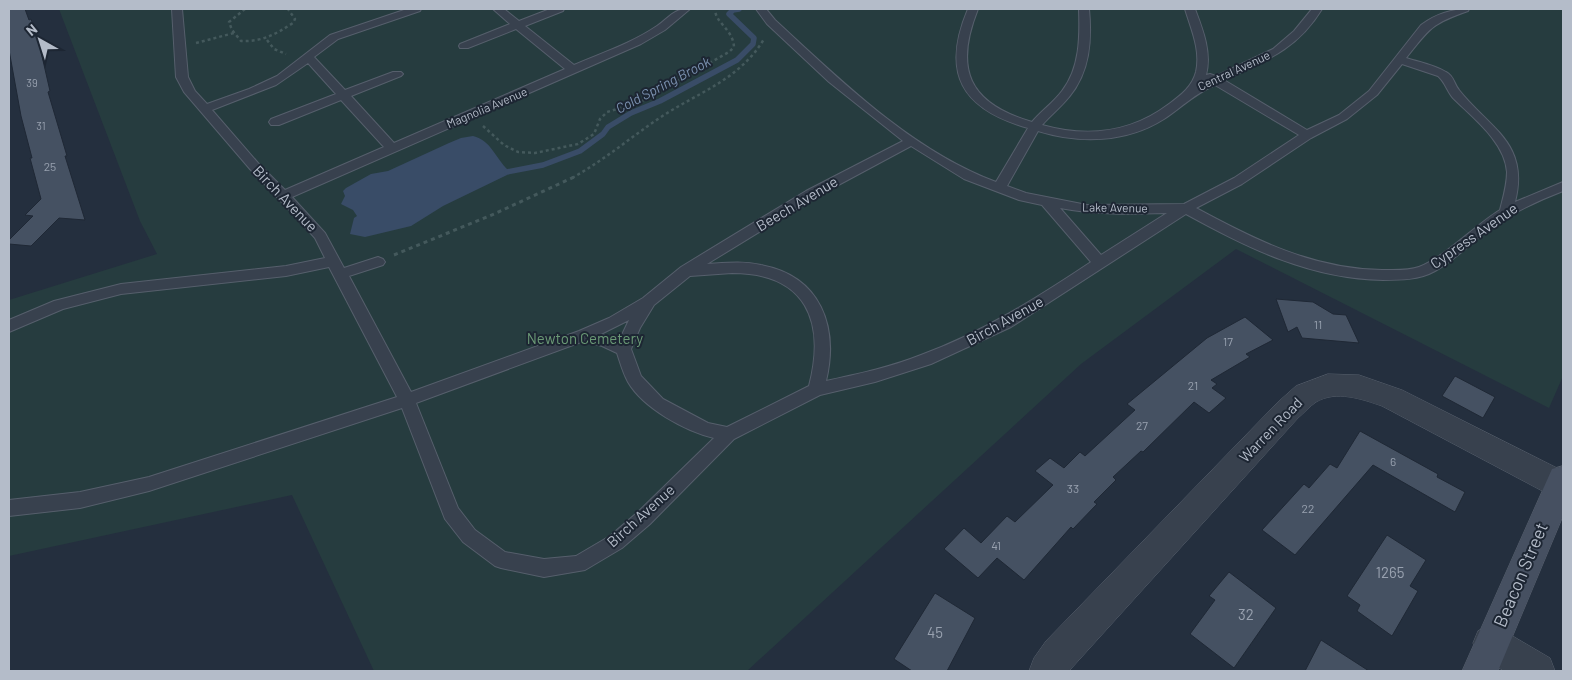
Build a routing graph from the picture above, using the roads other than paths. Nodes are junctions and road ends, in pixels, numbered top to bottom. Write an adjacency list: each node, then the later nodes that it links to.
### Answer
1 (177, 9): 22 (lane, Birch Avenue)
2 (416, 9): 14 (lane)
3 (498, 9): 12 (lane)
4 (559, 9): 12 (lane)
5 (685, 9): 16 (lane, Magnolia Avenue)
6 (762, 9): 26 (lane, Lake Avenue)
7 (973, 9): 24 (lane, Central Avenue)
8 (1084, 9): 24 (lane)
9 (1190, 9): 17 (lane)
10 (1317, 9): 19 (lane, Central Avenue)
11 (1464, 9): 15 (lane, Lake Avenue)
12 (518, 25): 13 (lane); 16 (lane)
13 (464, 46)
14 (307, 56): 21 (lane); 22 (lane)
15 (1398, 59): 25 (lane, Lake Avenue); 33 (lane)
16 (574, 71): 27 (lane, Magnolia Avenue)
17 (1201, 72): 19 (lane); 20 (lane)
18 (397, 74): 21 (lane)
19 (1215, 79): 20 (lane, Central Avenue); 25 (lane)
20 (1192, 91): 24 (lane, Central Avenue)
21 (344, 95): 23 (lane); 27 (lane)
22 (204, 109): 30 (lane, Birch Avenue)
23 (275, 122)
24 (1034, 127): 29 (lane)
25 (1307, 135): 32 (lane, Lake Avenue)
26 (912, 141): 29 (lane, Lake Avenue); 37 (lane, Beech Avenue)
27 (392, 150): 30 (lane, Magnolia Avenue)
28 (1563, 186): 33 (lane, Cypress Avenue)
29 (999, 188): 31 (lane, Lake Avenue)
30 (282, 196): 36 (lane, Birch Avenue)
31 (1046, 201): 32 (lane, Lake Avenue); 35 (lane)
32 (1186, 208): 33 (lane, Cypress Avenue); 35 (lane, Birch Avenue)
33 (1506, 211)
34 (378, 262): 36 (lane)
35 (1100, 263): 42 (lane, Birch Avenue)
36 (336, 267): 39 (lane); 43 (lane, Birch Avenue)
37 (686, 271): 38 (lane, Beech Avenue); 42 (lane)
38 (648, 302): 40 (lane); 41 (lane)
39 (9, 326)
40 (584, 335): 41 (lane); 43 (lane)
41 (623, 349): 44 (lane)
42 (816, 390): 44 (lane, Birch Avenue)
43 (407, 400): 44 (lane, Birch Avenue); 46 (lane)
44 (728, 434)
45 (1562, 482): 47 (main road, Beacon Street); 48 (street, Warren Road)
46 (9, 508)
47 (1486, 657): 49 (street)
48 (1047, 671)
49 (1537, 671)

